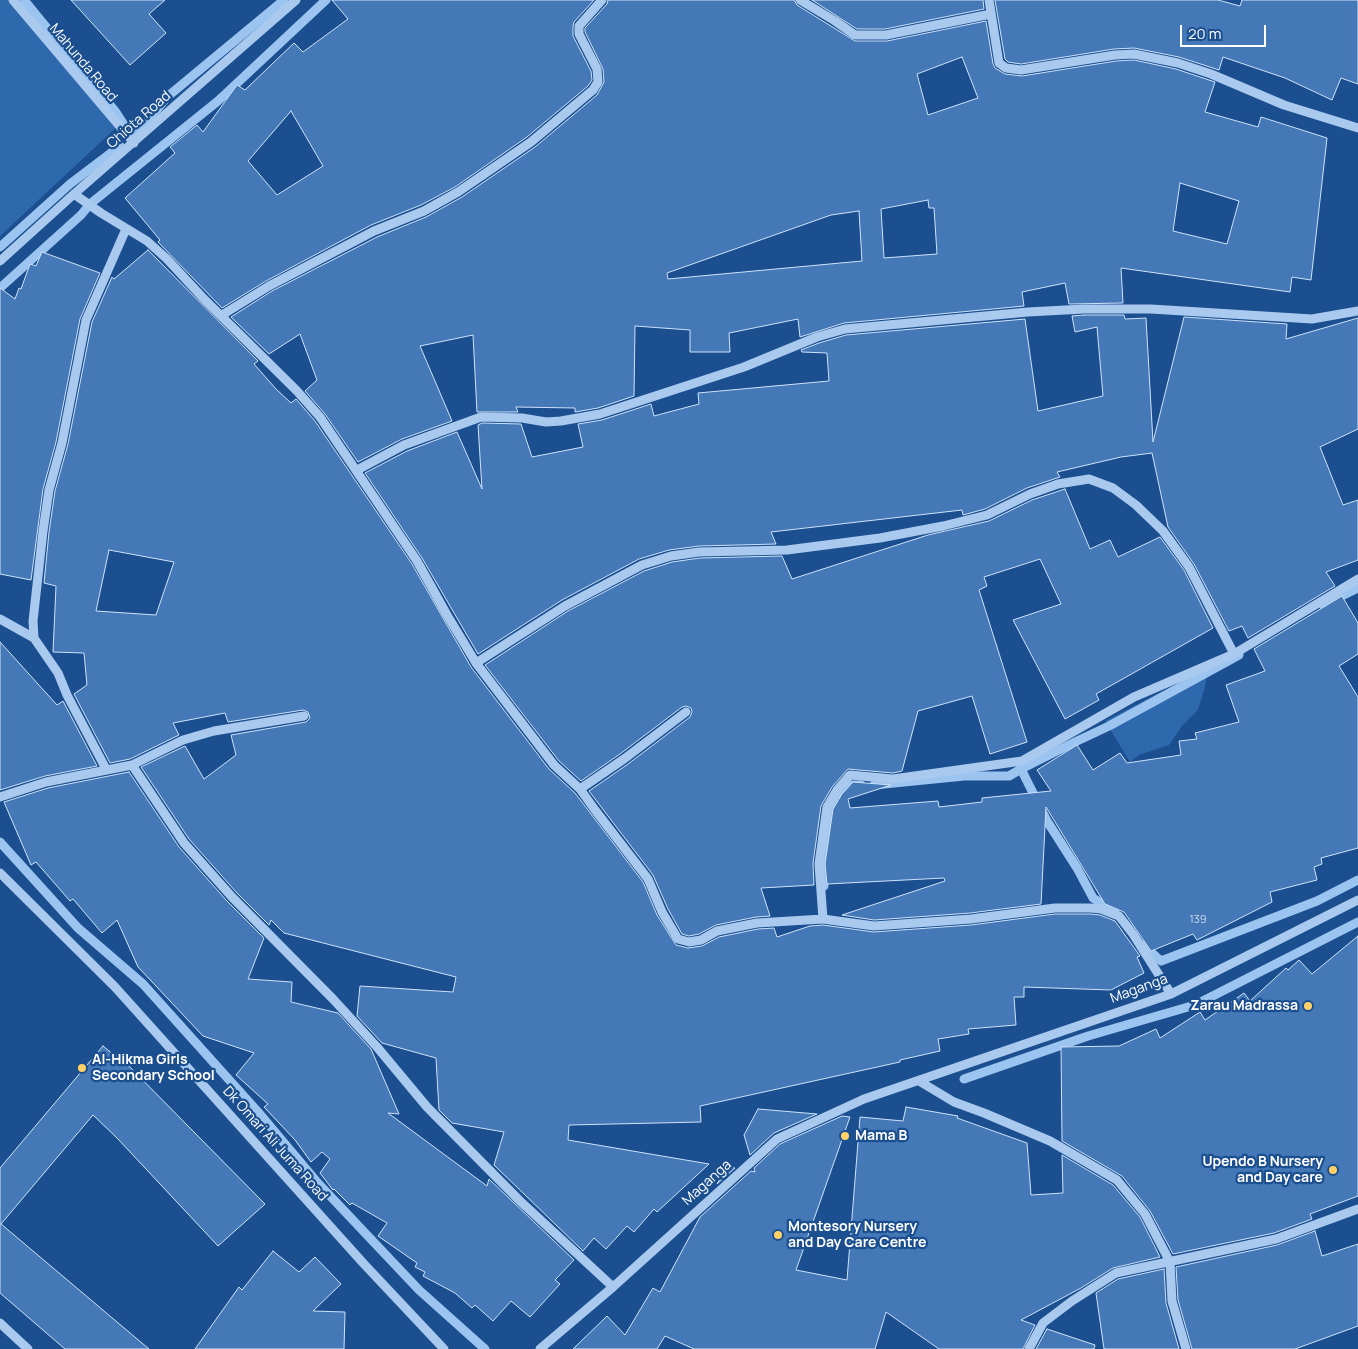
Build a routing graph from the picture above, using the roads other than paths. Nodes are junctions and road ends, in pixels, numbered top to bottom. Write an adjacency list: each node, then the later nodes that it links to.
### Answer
1 (13, 0): 8 (street, Mahunda Road)
2 (296, 0): 8 (street, Chiota Road)
3 (602, 0): 13 (street)
4 (800, 0): 6 (street)
5 (989, 0): 6 (street)
6 (991, 14): 7 (street)
7 (1358, 128)
8 (134, 144): 9 (street, Chiota Road)
9 (74, 194): 10 (street); 11 (street, Chiota Road)
10 (126, 229): 13 (street); 17 (street)
11 (0, 261)
12 (1358, 311): 14 (street)
13 (222, 316): 14 (street)
14 (357, 470): 19 (street)
15 (1358, 579): 18 (street)
16 (0, 619): 17 (street)
17 (34, 638): 23 (street)
18 (1234, 654): 19 (street); 28 (street)
19 (476, 663): 24 (street)
20 (686, 712): 24 (street)
21 (304, 716): 22 (street)
22 (132, 765): 23 (street); 33 (street)
23 (106, 769): 25 (street)
24 (580, 789): 28 (street)
25 (0, 798)
26 (0, 873): 36 (street, Dk Omari Ali Juma Road)
27 (1358, 900): 29 (street, Maganga)
28 (823, 919): 29 (street)
29 (1171, 994): 30 (street, Maganga)
30 (919, 1081): 32 (street); 33 (street, Maganga)
31 (1358, 1209): 32 (street)
32 (1170, 1262): 38 (street); 39 (street)
33 (613, 1287): 37 (street, Maganga)
34 (0, 1323): 35 (street)
35 (28, 1349)
36 (444, 1349)
37 (540, 1349)
38 (1029, 1349)
39 (1186, 1349)

